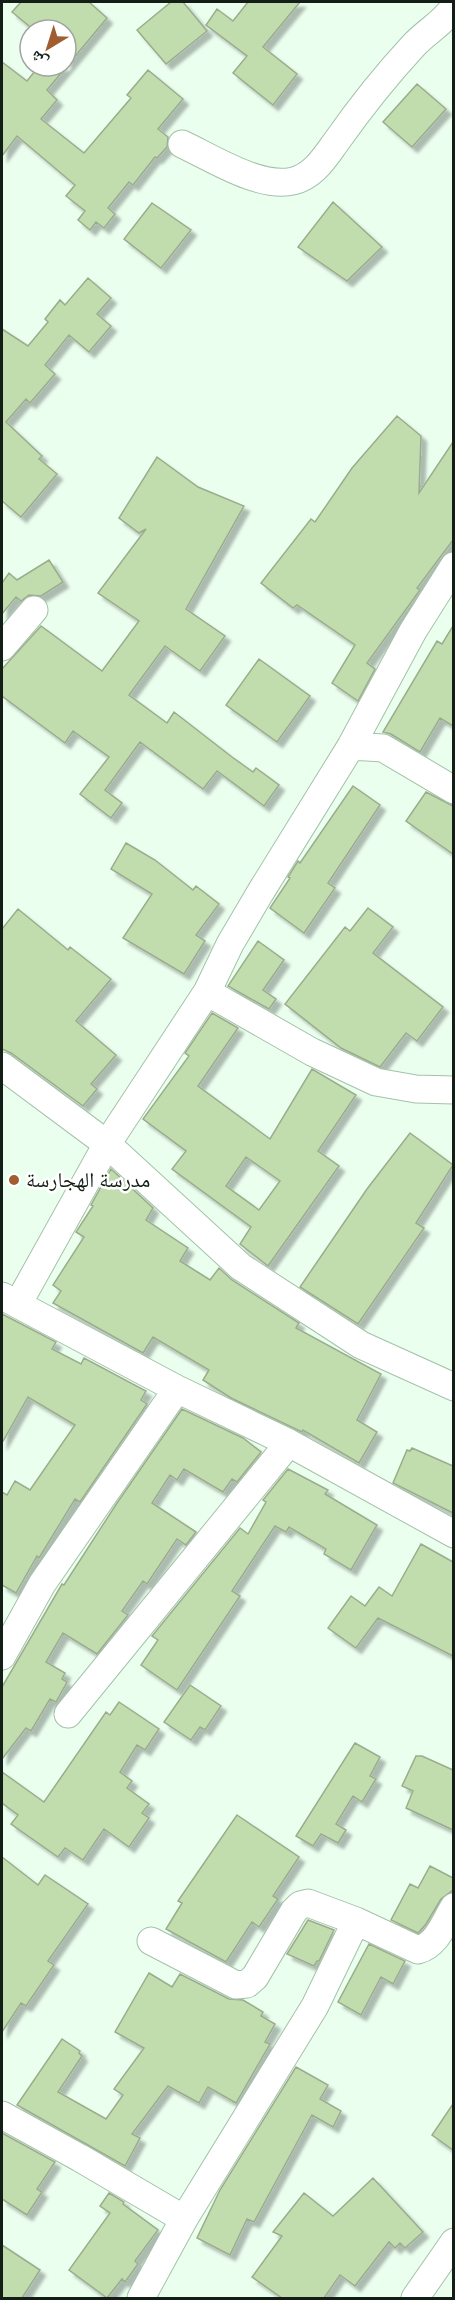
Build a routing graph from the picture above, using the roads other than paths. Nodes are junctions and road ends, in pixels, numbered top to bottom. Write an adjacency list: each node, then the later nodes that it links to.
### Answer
1 (453, 7): 2 (street)
2 (182, 144)
3 (453, 566): 6 (street)
4 (34, 609): 5 (street)
5 (2, 647)
6 (351, 746): 7 (street); 8 (street)
7 (453, 790)
8 (207, 992): 10 (street); 11 (street)
9 (2, 1066): 11 (street)
10 (453, 1090)
11 (107, 1144): 12 (street); 13 (street)
12 (10, 1300): 14 (street)
13 (453, 1387)
14 (177, 1389): 15 (street); 17 (street)
15 (289, 1443): 16 (street); 18 (street)
16 (453, 1534)
17 (2, 1656)
18 (68, 1714)
19 (453, 1907): 20 (street)
20 (356, 1921): 21 (street); 23 (street)
21 (151, 1941)
22 (2, 2115): 23 (street)
23 (184, 2219): 25 (street)
24 (453, 2242): 26 (street)
25 (141, 2298)
26 (415, 2298)

